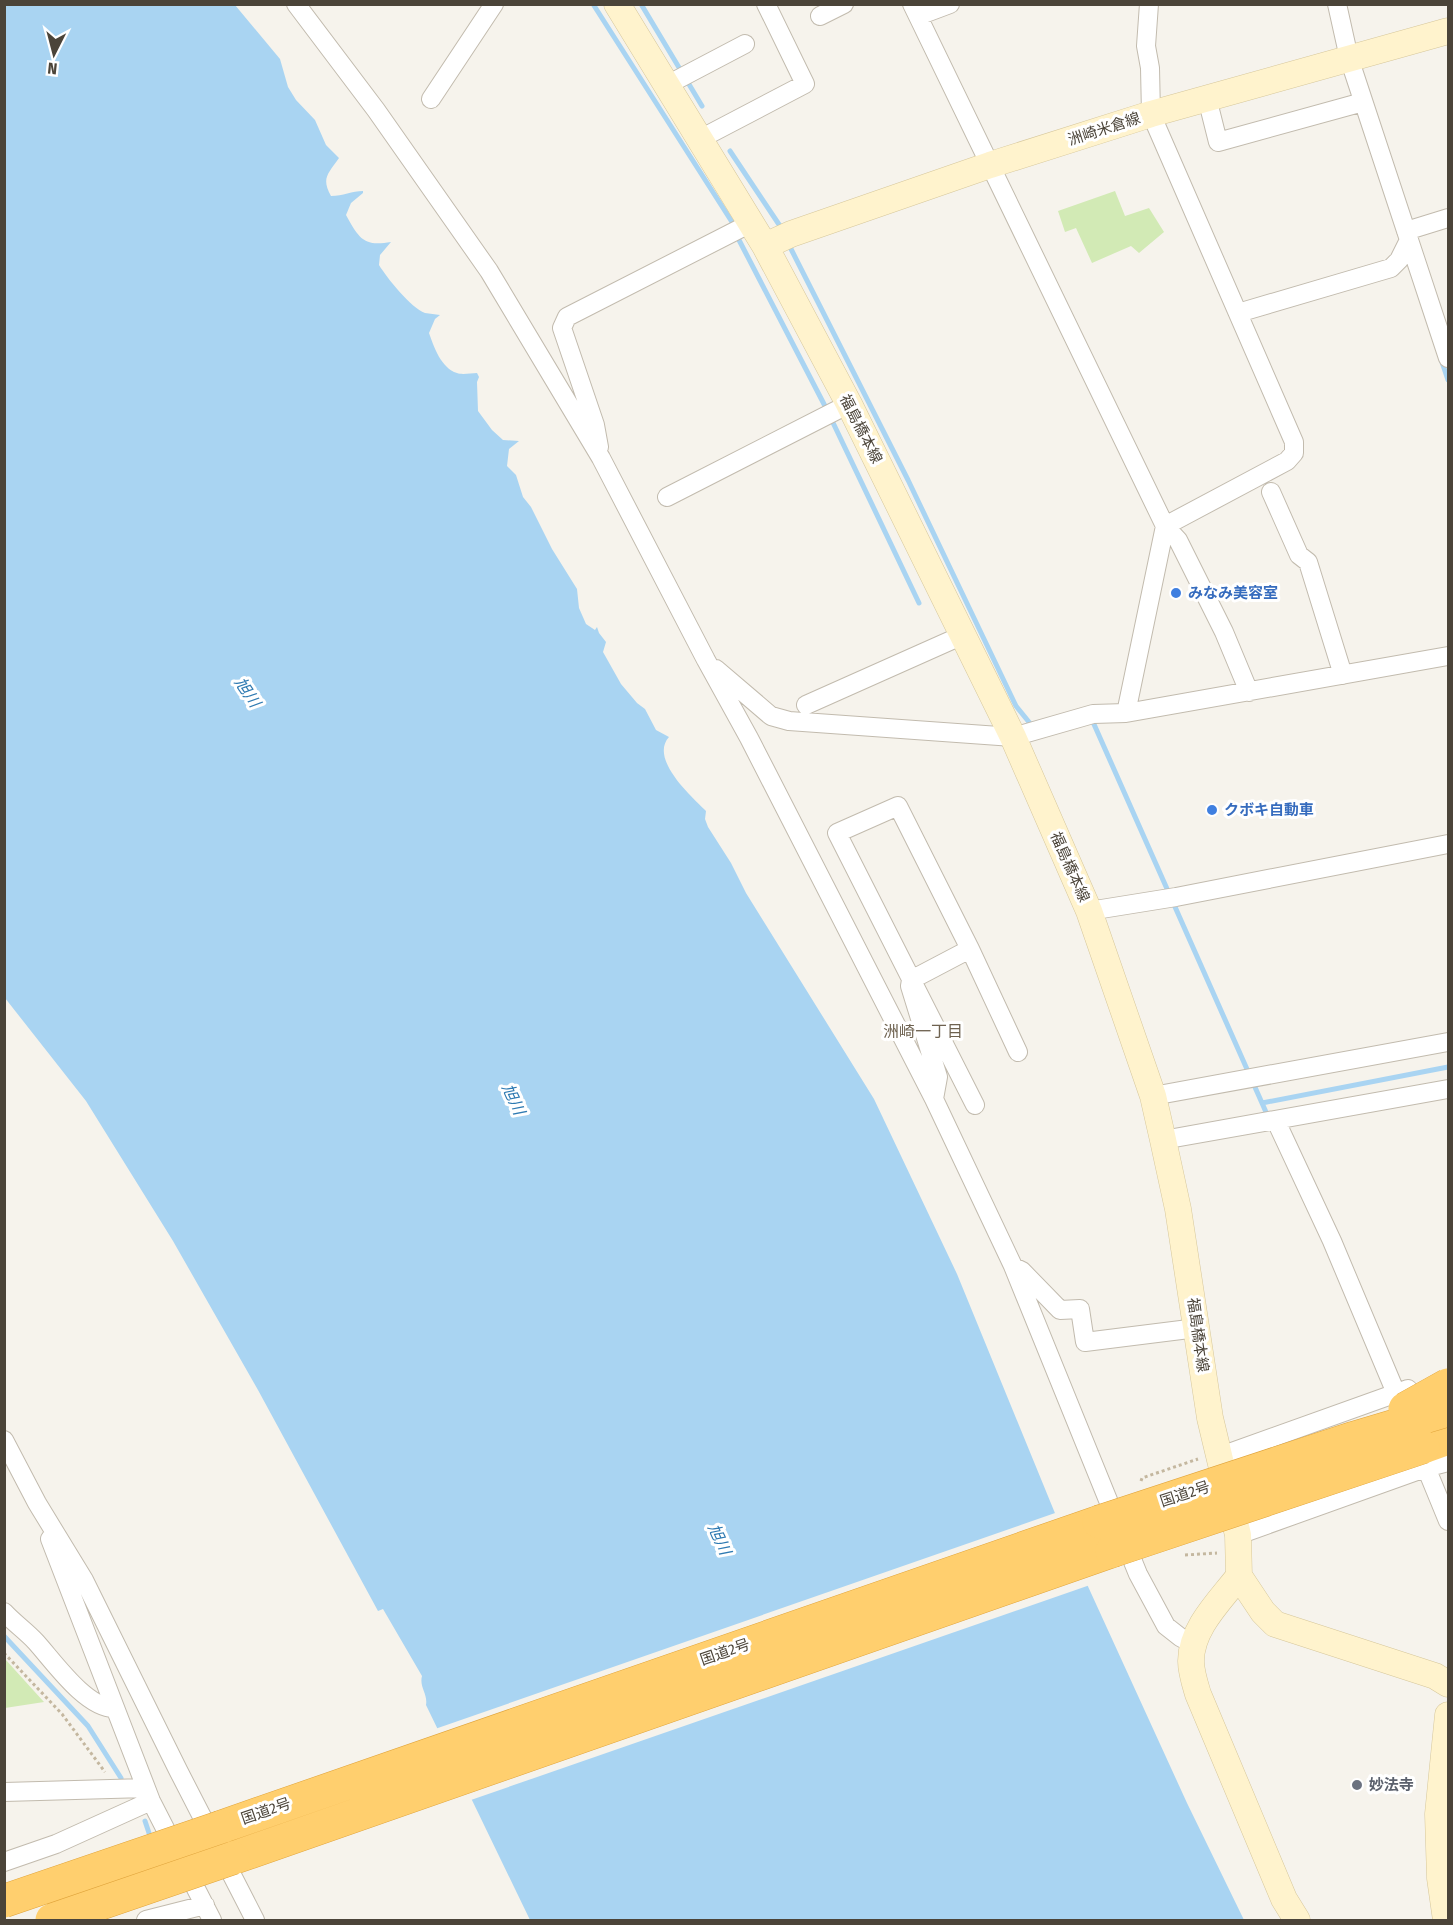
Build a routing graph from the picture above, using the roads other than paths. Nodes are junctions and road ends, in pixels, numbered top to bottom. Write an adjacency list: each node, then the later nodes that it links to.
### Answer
1 (296, 4): 28 (street)
2 (494, 4): 16 (street)
3 (766, 4): 19 (street)
4 (844, 4): 10 (street)
5 (950, 4): 9 (street)
6 (1149, 4): 18 (street)
7 (1337, 4): 13 (street)
8 (621, 5): 14 (main road, 福島橋本線)
9 (915, 10): 20 (street)
10 (820, 16)
11 (1449, 31): 13 (main road, 洲崎米倉線)
12 (745, 44): 14 (street)
13 (1349, 58): 15 (main road, 洲崎米倉線); 17 (street)
14 (678, 79): 19 (main road, 福島橋本線)
15 (1207, 98): 17 (street); 18 (main road, 洲崎米倉線)
16 (431, 99)
17 (1360, 103): 23 (street)
18 (1150, 114): 20 (main road, 洲崎米倉線); 25 (street)
19 (700, 139): 22 (main road, 福島橋本線)
20 (990, 165): 24 (main road, 洲崎米倉線); 31 (street)
21 (1449, 218): 23 (street)
22 (751, 223): 24 (main road, 福島橋本線); 28 (street)
23 (1406, 242): 25 (street); 26 (street)
24 (765, 246): 27 (main road, 福島橋本線)
25 (1238, 314): 31 (street)
26 (1449, 358)
27 (836, 411): 30 (street); 32 (main road, 福島橋本線)
28 (601, 458): 34 (street)
29 (1271, 492): 35 (street)
30 (667, 497)
31 (1165, 526): 36 (street); 38 (street)
32 (963, 635): 37 (street); 39 (main road, 福島橋本線)
33 (1449, 656): 35 (street)
34 (705, 660): 39 (street); 48 (street)
35 (1342, 675): 36 (street)
36 (1249, 692): 38 (street)
37 (806, 705)
38 (1126, 713): 39 (street)
39 (1027, 732): 41 (main road, 福島橋本線)
40 (1449, 844): 41 (street)
41 (1089, 911): 47 (main road, 福島橋本線)
42 (970, 949): 43 (street); 43 (street); 45 (street)
43 (912, 980): 48 (street); 49 (street)
44 (1449, 1041): 47 (street)
45 (1018, 1052)
46 (1449, 1089): 50 (street)
47 (1153, 1096): 51 (main road, 福島橋本線)
48 (934, 1099): 52 (street)
49 (975, 1105)
50 (1272, 1122): 51 (street); 56 (street)
51 (1163, 1140): 53 (main road, 福島橋本線)
52 (1012, 1266): 53 (street); 67 (street)
53 (1197, 1328): 61 (main road, 福島橋本線)
54 (1449, 1371): 56 (street)
55 (1449, 1384): 58 (highway, bridge)
56 (1397, 1394): 60 (street); 61 (street)
57 (1449, 1410): 58 (highway, 国道2号, bridge)
58 (1354, 1437): 75 (highway, 国道2号, bridge)
59 (4, 1440): 62 (street)
60 (1439, 1452): 63 (street); 64 (street); 77 (highway, 国道2号, bridge)
61 (1218, 1457): 64 (main road, 福島橋本線)
62 (36, 1503): 69 (street); 79 (street)
63 (1449, 1521)
64 (1238, 1535): 65 (main road, 福島橋本線)
65 (1239, 1576): 67 (main road); 68 (main road)
66 (4, 1612): 69 (street)
67 (1193, 1644): 80 (main road)
68 (1449, 1684)
69 (114, 1708): 72 (street)
70 (1449, 1715): 73 (main road)
71 (4, 1792): 72 (street)
72 (149, 1795): 74 (street); 76 (street)
73 (1443, 1813): 81 (main road)
74 (4, 1862)
75 (4, 1901)
76 (209, 1913): 78 (street)
77 (52, 1920)
78 (146, 1920)
79 (255, 1920)
80 (1297, 1920)
81 (1446, 1920)

